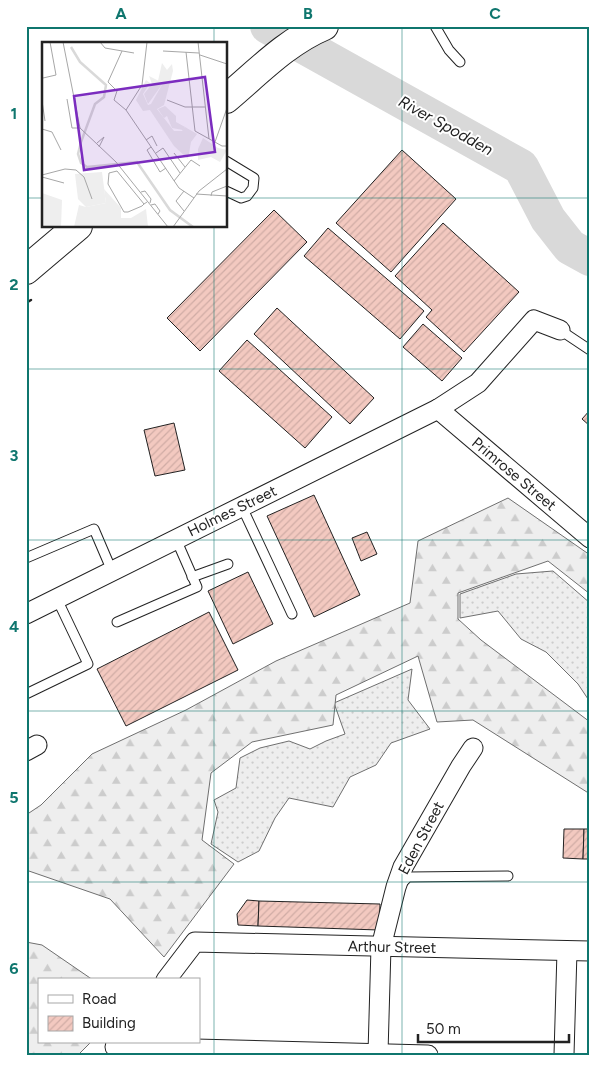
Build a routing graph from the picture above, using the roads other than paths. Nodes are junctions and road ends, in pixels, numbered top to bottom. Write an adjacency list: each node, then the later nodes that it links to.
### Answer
1 (324, 26): 4 (main road)
2 (435, 26): 3 (lane)
3 (460, 62)
4 (228, 96)
5 (228, 163): 6 (lane)
6 (228, 192)
7 (76, 228): 8 (main road)
8 (27, 270)
9 (560, 330): 10 (lane); 11 (street, Holmes Street)
10 (590, 350)
11 (438, 409): 12 (street, Holmes Street); 13 (street, Primrose Street)
12 (242, 507): 14 (street, Holmes Street); 21 (lane)
13 (590, 538)
14 (176, 540): 17 (street, Holmes Street); 18 (lane)
15 (26, 558): 17 (lane)
16 (228, 564): 18 (lane)
17 (112, 571): 19 (street, Holmes Street)
18 (192, 577): 22 (lane)
19 (56, 599): 20 (street, Holmes Street); 23 (lane)
20 (26, 614)
21 (292, 614)
22 (117, 622)
23 (26, 694)
24 (473, 748): 26 (street, Eden Street)
25 (508, 876): 26 (lane)
26 (396, 888): 27 (street, Eden Street)
27 (381, 946): 28 (street, Arthur Street); 30 (street, Arthur Street); 32 (street, Eden Street)
28 (566, 951): 29 (street, Arthur Street); 34 (street)
29 (590, 951)
30 (168, 978)
31 (114, 1048): 32 (street)
32 (386, 1054): 33 (street)
33 (428, 1055)
34 (564, 1055)

